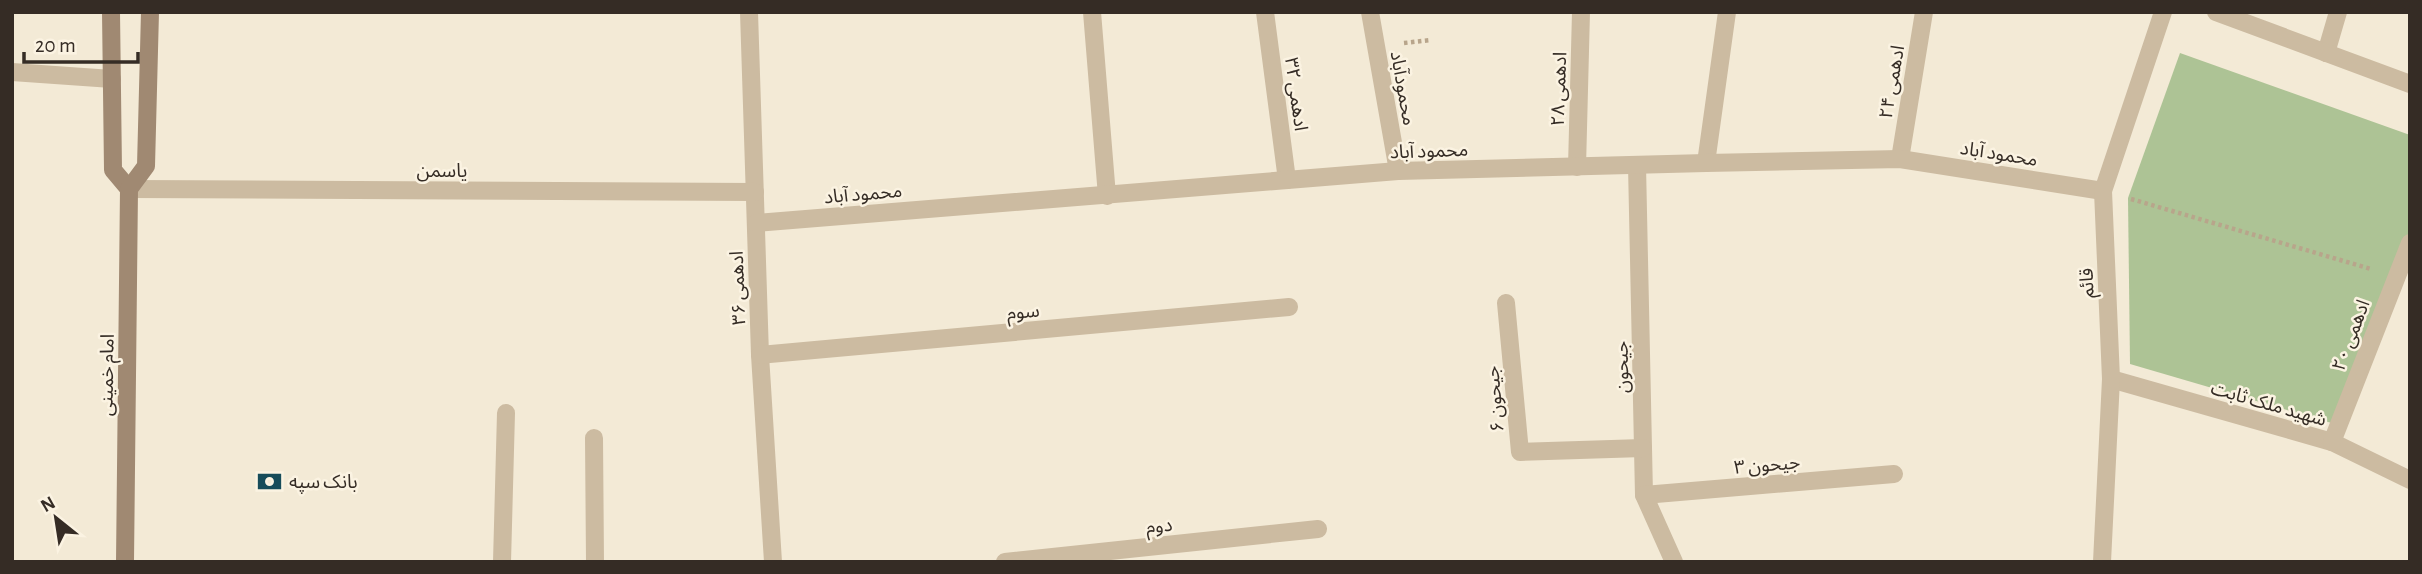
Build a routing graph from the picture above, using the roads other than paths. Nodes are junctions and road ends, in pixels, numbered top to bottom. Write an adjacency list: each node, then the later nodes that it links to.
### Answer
1 (111, 12): 15 (main road, امام خمینی)
2 (150, 12): 23 (main road, امام خمینی)
3 (749, 12): 25 (street, ادهمی ۳۶)
4 (1092, 12): 26 (street)
5 (1265, 12): 22 (street, ادهمی ۳۲)
6 (1370, 12): 21 (street, محمودآباد)
7 (1581, 12): 20 (street, ادهمی ۲۸)
8 (1727, 12): 18 (street)
9 (1924, 12): 17 (street, ادهمی ۲۴)
10 (2163, 12): 24 (street, قائم)
11 (2216, 12): 13 (street)
12 (2338, 12): 13 (street)
13 (2326, 53): 16 (street)
14 (12, 72): 15 (street)
15 (112, 79): 23 (main road, امام خمینی)
16 (2410, 84)
17 (1900, 159): 18 (street, محمود آباد); 24 (street, محمود آباد)
18 (1706, 163): 19 (street, محمود آباد)
19 (1637, 165): 20 (street, محمود آباد); 36 (street, جیحون)
20 (1577, 167): 21 (street, محمود آباد)
21 (1398, 171): 22 (street, محمود آباد)
22 (1287, 180): 26 (street, محمود آباد)
23 (129, 189): 25 (street, یاسمن); 41 (main road, امام خمینی)
24 (2103, 191): 32 (street, قائم)
25 (755, 192): 27 (street, ادهمی ۳۶)
26 (1107, 196): 27 (street, محمود آباد)
27 (756, 223): 31 (street, ادهمی ۳۶)
28 (2410, 243): 35 (street, ادهمی ۲۰)
29 (1506, 303): 36 (street, جیحون ۶)
30 (1289, 307): 31 (street, سوم)
31 (760, 355): 44 (street, ادهمی ۳۶)
32 (2111, 379): 35 (street, شهید ملک ثابت); 47 (street, قائم)
33 (506, 413): 42 (street)
34 (594, 438): 43 (street)
35 (2332, 442): 38 (street, شهید ملک ثابت)
36 (1643, 448): 39 (street, جیحون)
37 (1894, 474): 39 (street, جیحون ۳)
38 (2410, 480)
39 (1644, 495): 46 (street, جیحون)
40 (1318, 529): 45 (street, دوم)
41 (125, 562)
42 (502, 562)
43 (595, 562)
44 (773, 562)
45 (1005, 562)
46 (1674, 562)
47 (2102, 562)

